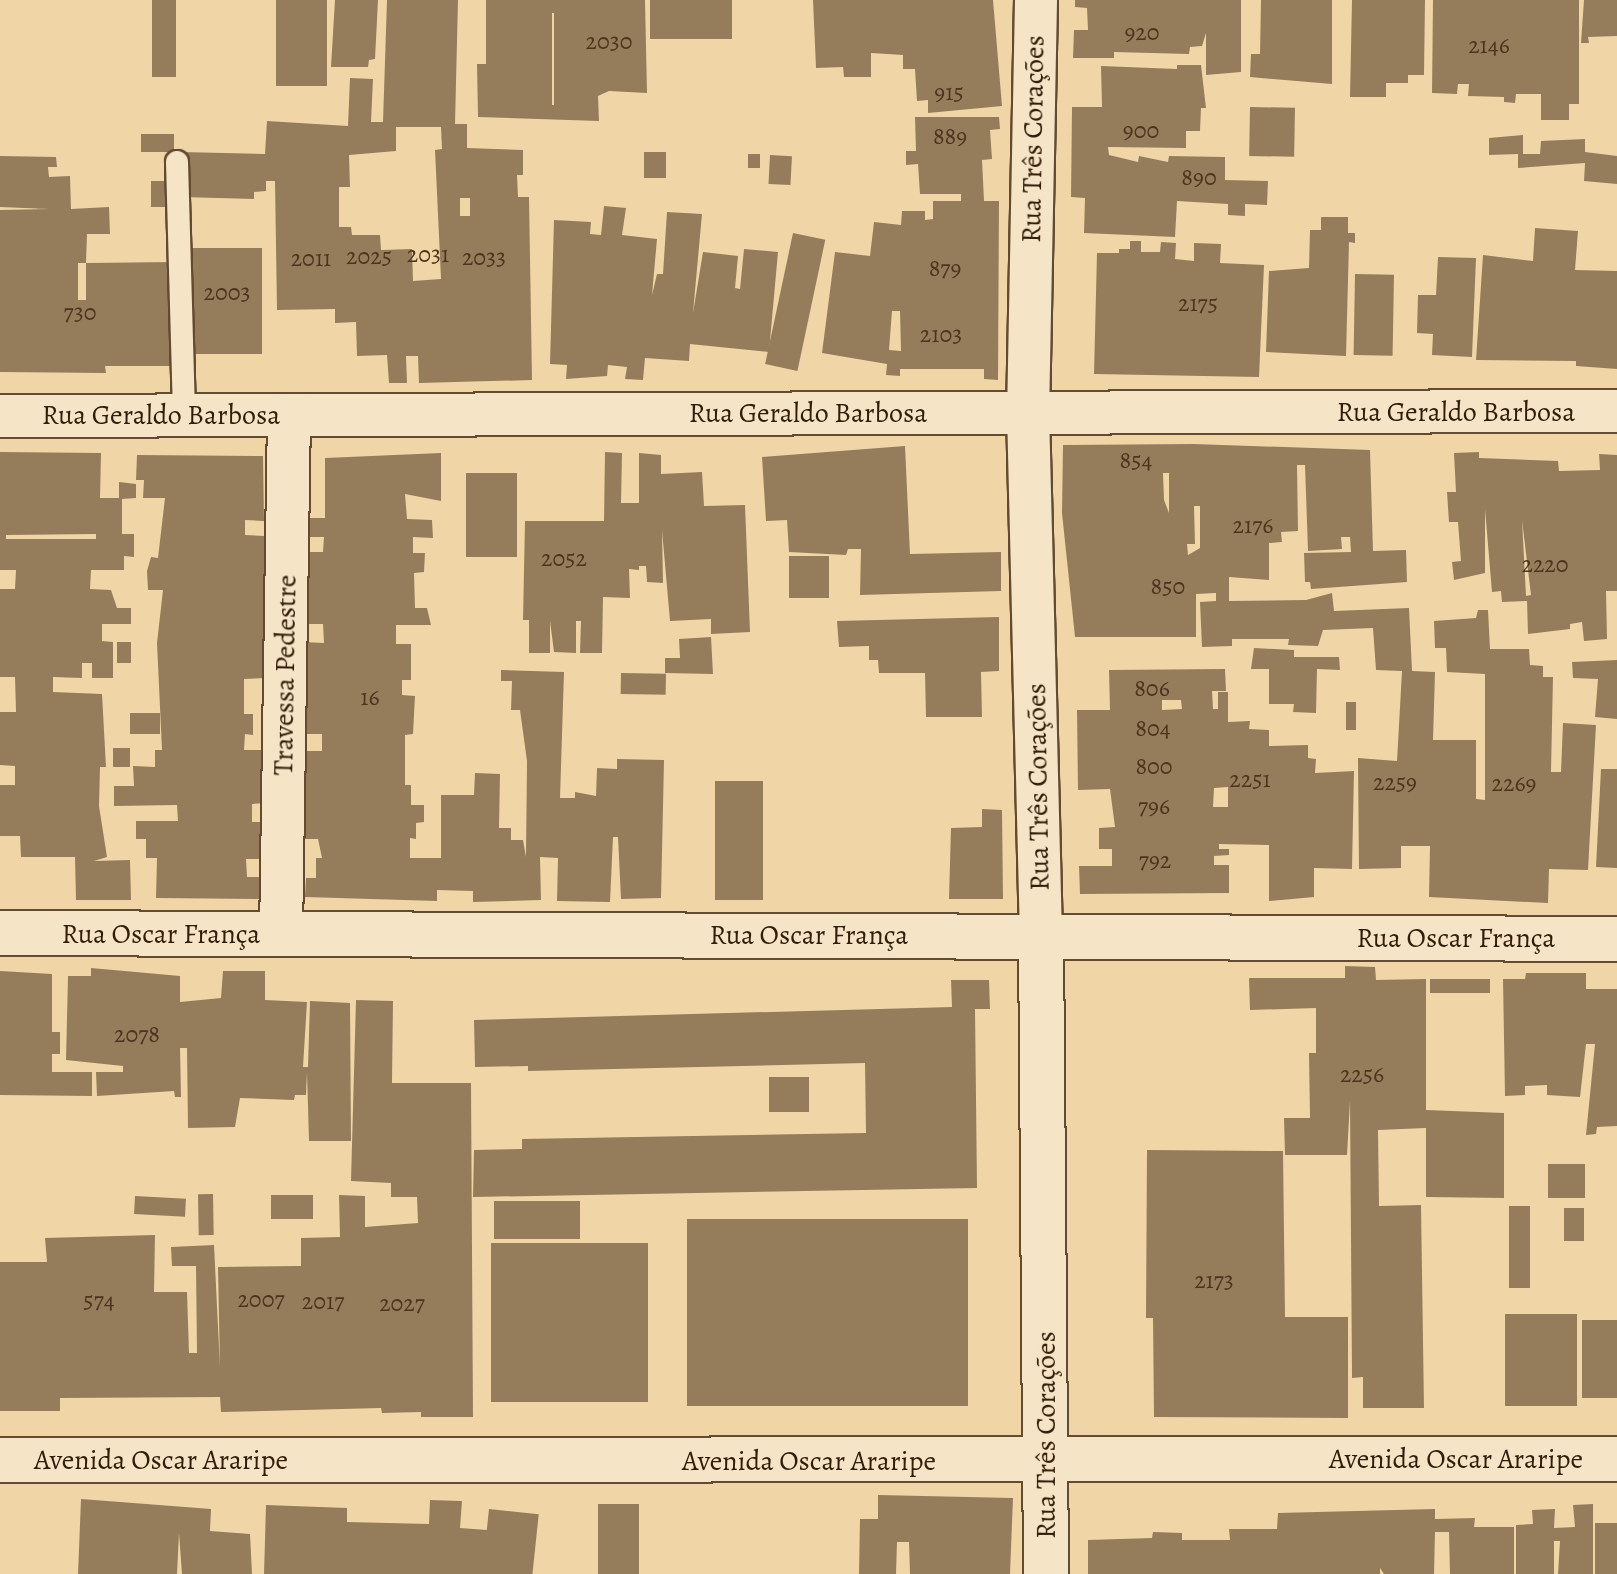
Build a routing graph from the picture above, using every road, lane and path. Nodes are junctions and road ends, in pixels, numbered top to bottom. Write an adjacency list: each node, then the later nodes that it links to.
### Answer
1 (1036, 0): 4 (street, Rua Três Corações)
2 (177, 162): 5 (lane)
3 (1617, 411): 4 (street, Rua Geraldo Barbosa)
4 (1028, 412): 6 (street, Rua Geraldo Barbosa); 10 (street, Rua Três Corações)
5 (184, 415): 6 (street, Rua Geraldo Barbosa); 7 (street, Rua Geraldo Barbosa)
6 (289, 415): 9 (street, Travessa Pedestre)
7 (0, 416)
8 (0, 933): 9 (street, Rua Oscar França)
9 (281, 935): 10 (street, Rua Oscar França)
10 (1041, 935): 11 (street, Rua Oscar França); 14 (street, Rua Três Corações)
11 (1617, 939)
12 (1617, 1459): 14 (street, Avenida Oscar Araripe)
13 (0, 1460): 14 (street, Avenida Oscar Araripe)
14 (1047, 1461): 15 (street, Rua Três Corações)
15 (1046, 1574)

